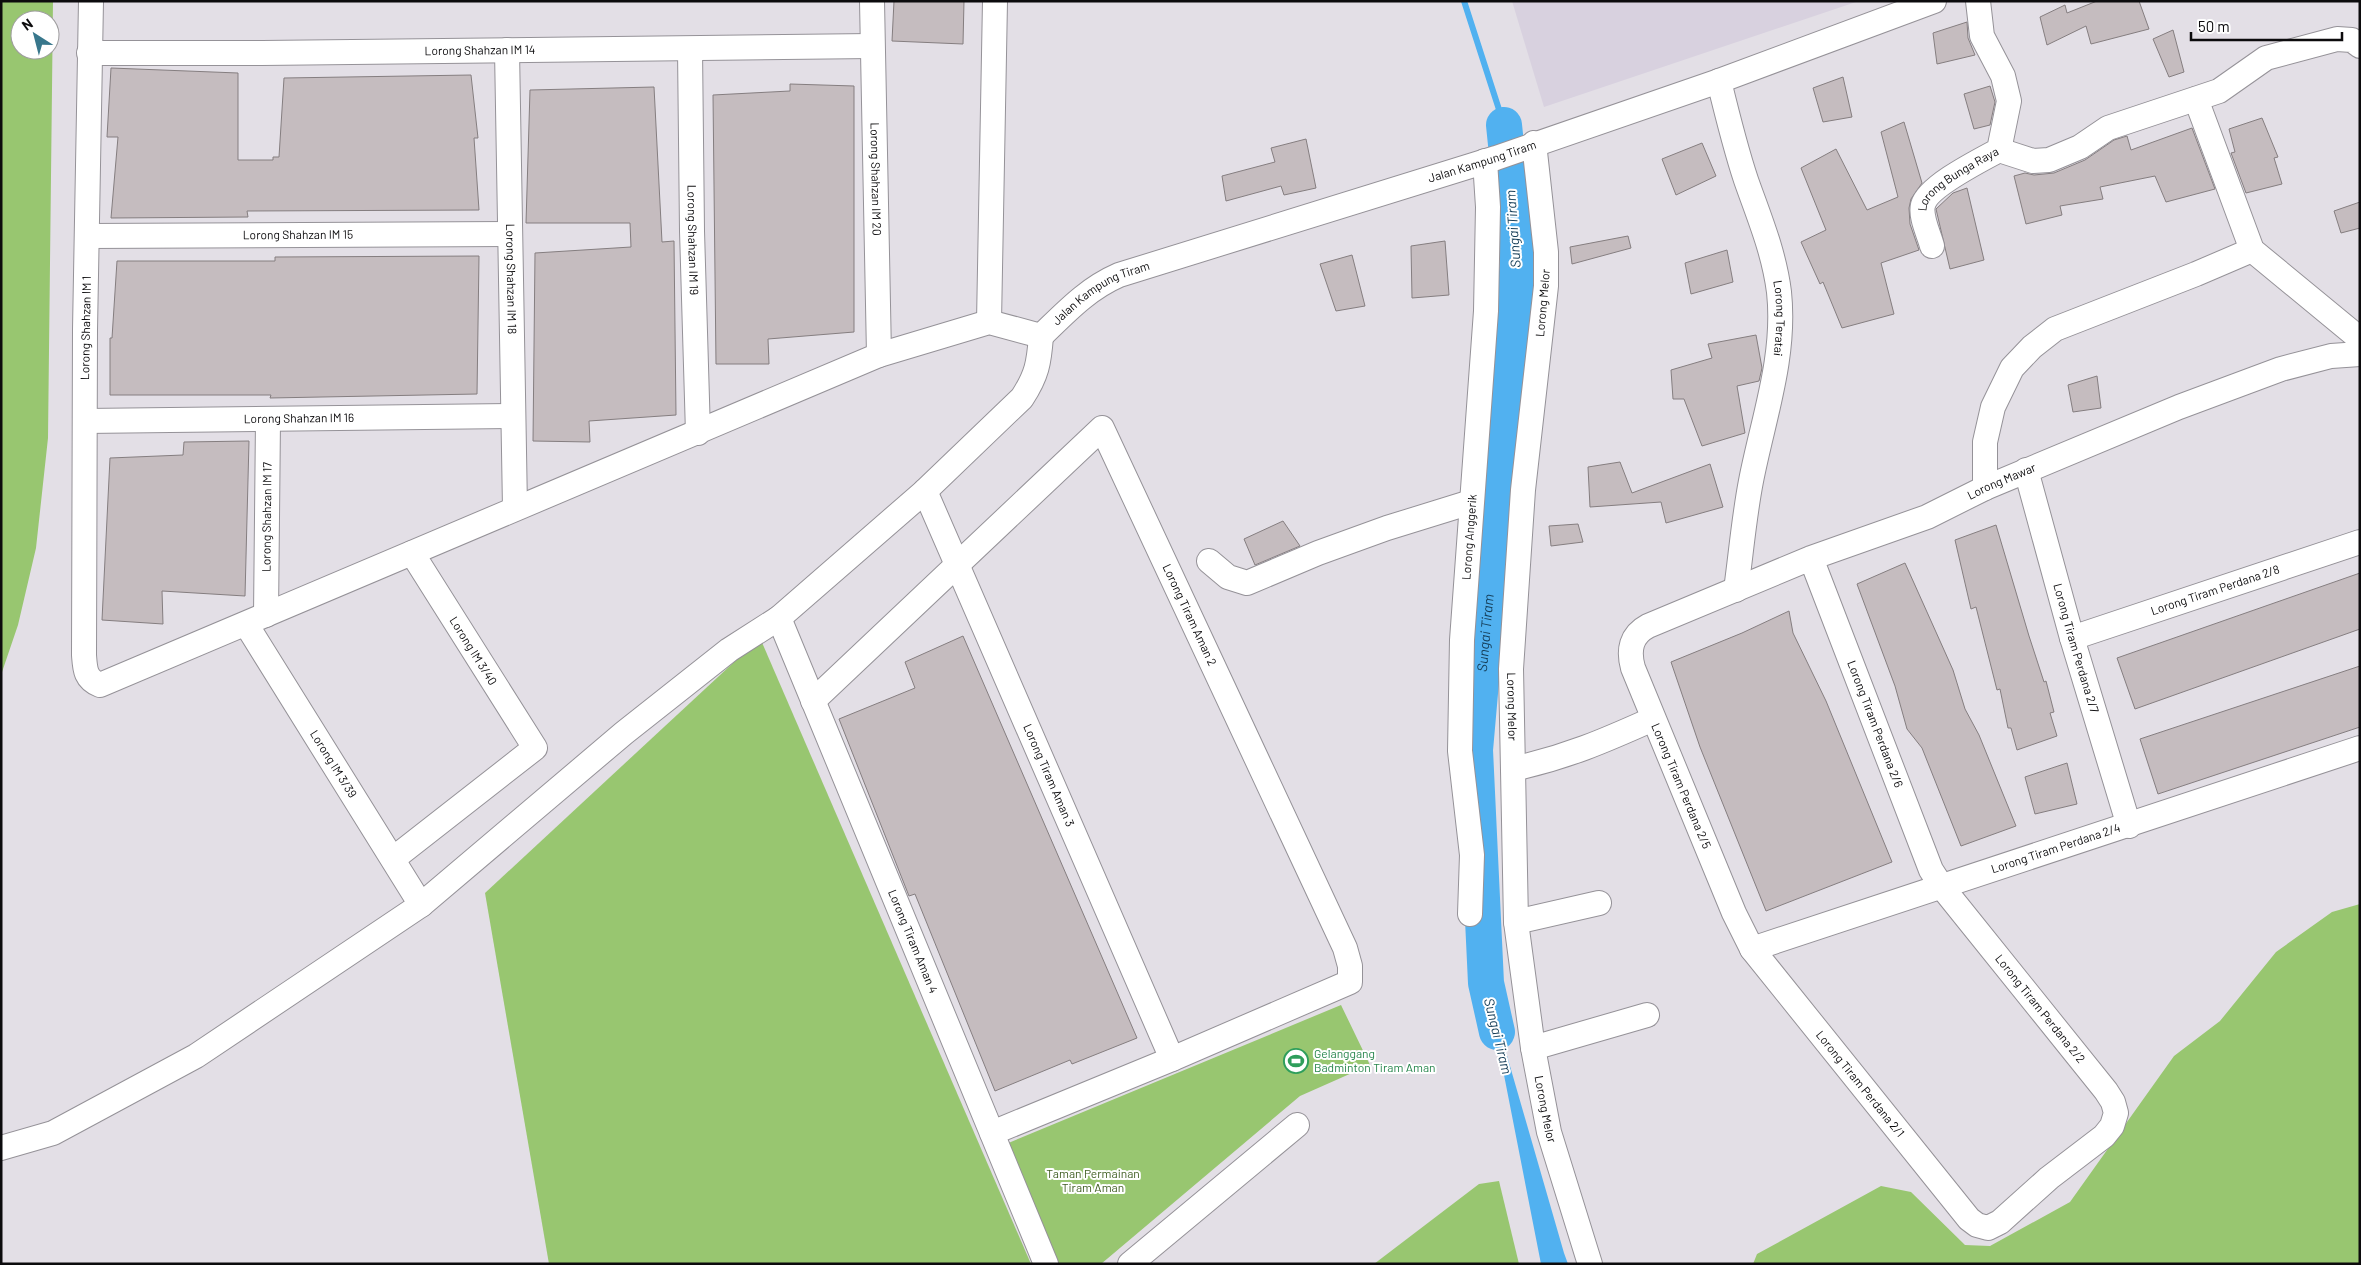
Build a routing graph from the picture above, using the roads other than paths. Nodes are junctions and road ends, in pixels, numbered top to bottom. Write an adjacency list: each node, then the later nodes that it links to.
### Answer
1 (91, 1): 10 (street, Lorong Shahzan IM 1)
2 (872, 1): 6 (street, Lorong Shahzan IM 20)
3 (995, 1): 20 (street)
4 (1934, 1): 11 (street, Jalan Kampung Tiram)
5 (1978, 1): 14 (street, Lorong Bunga Raya)
6 (872, 46): 8 (street, Lorong Shahzan IM 14); 24 (street, Lorong Shahzan IM 20)
7 (2360, 46): 12 (street)
8 (690, 48): 9 (street, Lorong Shahzan IM 14); 28 (street, Lorong Shahzan IM 19)
9 (507, 50): 10 (street, Lorong Shahzan IM 14); 16 (street, Lorong Shahzan IM 18)
10 (89, 53): 17 (street, Lorong Shahzan IM 1)
11 (1719, 81): 13 (street, Jalan Kampung Tiram); 39 (street, Lorong Teratai)
12 (2196, 99): 14 (street); 19 (street)
13 (1527, 146): 15 (street, Jalan Kampung Tiram); 47 (street, Lorong Melor)
14 (1999, 150): 18 (street, Lorong Bunga Raya)
15 (1490, 159): 21 (street, Jalan Kampung Tiram); 32 (street, Lorong Anggerik)
16 (509, 234): 17 (street, Lorong Shahzan IM 15); 25 (street, Lorong Shahzan IM 18)
17 (87, 236): 27 (street, Lorong Shahzan IM 1)
18 (1932, 246)
19 (2252, 250): 22 (street); 30 (street)
20 (989, 322): 21 (street); 24 (street)
21 (1041, 336): 31 (street)
22 (2360, 339)
23 (2360, 354): 29 (street, Lorong Mawar)
24 (879, 355): 28 (street)
25 (513, 416): 26 (street, Lorong Shahzan IM 16); 33 (street, Lorong Shahzan IM 18)
26 (268, 420): 27 (street, Lorong Shahzan IM 16); 41 (street, Lorong Shahzan IM 17)
27 (84, 421): 41 (street, Lorong Shahzan IM 1)
28 (698, 433): 33 (street)
29 (2026, 470): 30 (street, Lorong Mawar); 43 (street, Lorong Tiram Perdana 2/7)
30 (1985, 488): 36 (street, Lorong Mawar)
31 (925, 490): 38 (street, Lorong Tiram Aman 3); 40 (street)
32 (1471, 502): 37 (street); 53 (street, Lorong Anggerik)
33 (515, 508): 35 (street)
34 (2360, 542): 43 (street, Lorong Tiram Perdana 2/8)
35 (412, 553): 41 (street); 49 (street, Lorong IM 3/40)
36 (1812, 558): 39 (street, Lorong Mawar); 50 (street, Lorong Tiram Perdana 2/6)
37 (1209, 561)
38 (958, 563): 44 (street); 58 (street, Lorong Tiram Aman 3); 58 (street, Lorong Tiram Aman 2)
39 (1736, 590): 42 (street, Lorong Mawar)
40 (779, 618): 44 (street, Lorong Tiram Aman 4); 52 (street)
41 (256, 620): 49 (street, Lorong IM 3/39)
42 (1648, 626): 45 (street, Lorong Tiram Perdana 2/5)
43 (2072, 638): 48 (street, Lorong Tiram Perdana 2/7)
44 (813, 701): 60 (street, Lorong Tiram Aman 4)
45 (1654, 719): 47 (street); 55 (street, Lorong Tiram Perdana 2/5)
46 (2360, 748): 48 (street, Lorong Tiram Perdana 2/4)
47 (1513, 769): 54 (street, Lorong Melor)
48 (2129, 826): 50 (street, Lorong Tiram Perdana 2/4)
49 (393, 859): 52 (street, Lorong IM 3/39)
50 (1942, 887): 55 (street, Lorong Tiram Perdana 2/4); 62 (street, Lorong Tiram Perdana 2/2)
51 (1599, 904): 54 (street)
52 (421, 905): 61 (street)
53 (1470, 914)
54 (1516, 922): 57 (street, Lorong Melor)
55 (1752, 949): 62 (street, Lorong Tiram Perdana 2/1)
56 (1647, 1015): 57 (street)
57 (1533, 1048): 65 (street, Lorong Melor)
58 (1172, 1059): 60 (street)
59 (1297, 1125): 64 (street)
60 (992, 1133): 63 (street, Lorong Tiram Aman 4)
61 (1, 1148)
62 (1969, 1219)
63 (1046, 1264)
64 (1130, 1264)
65 (1590, 1264)

